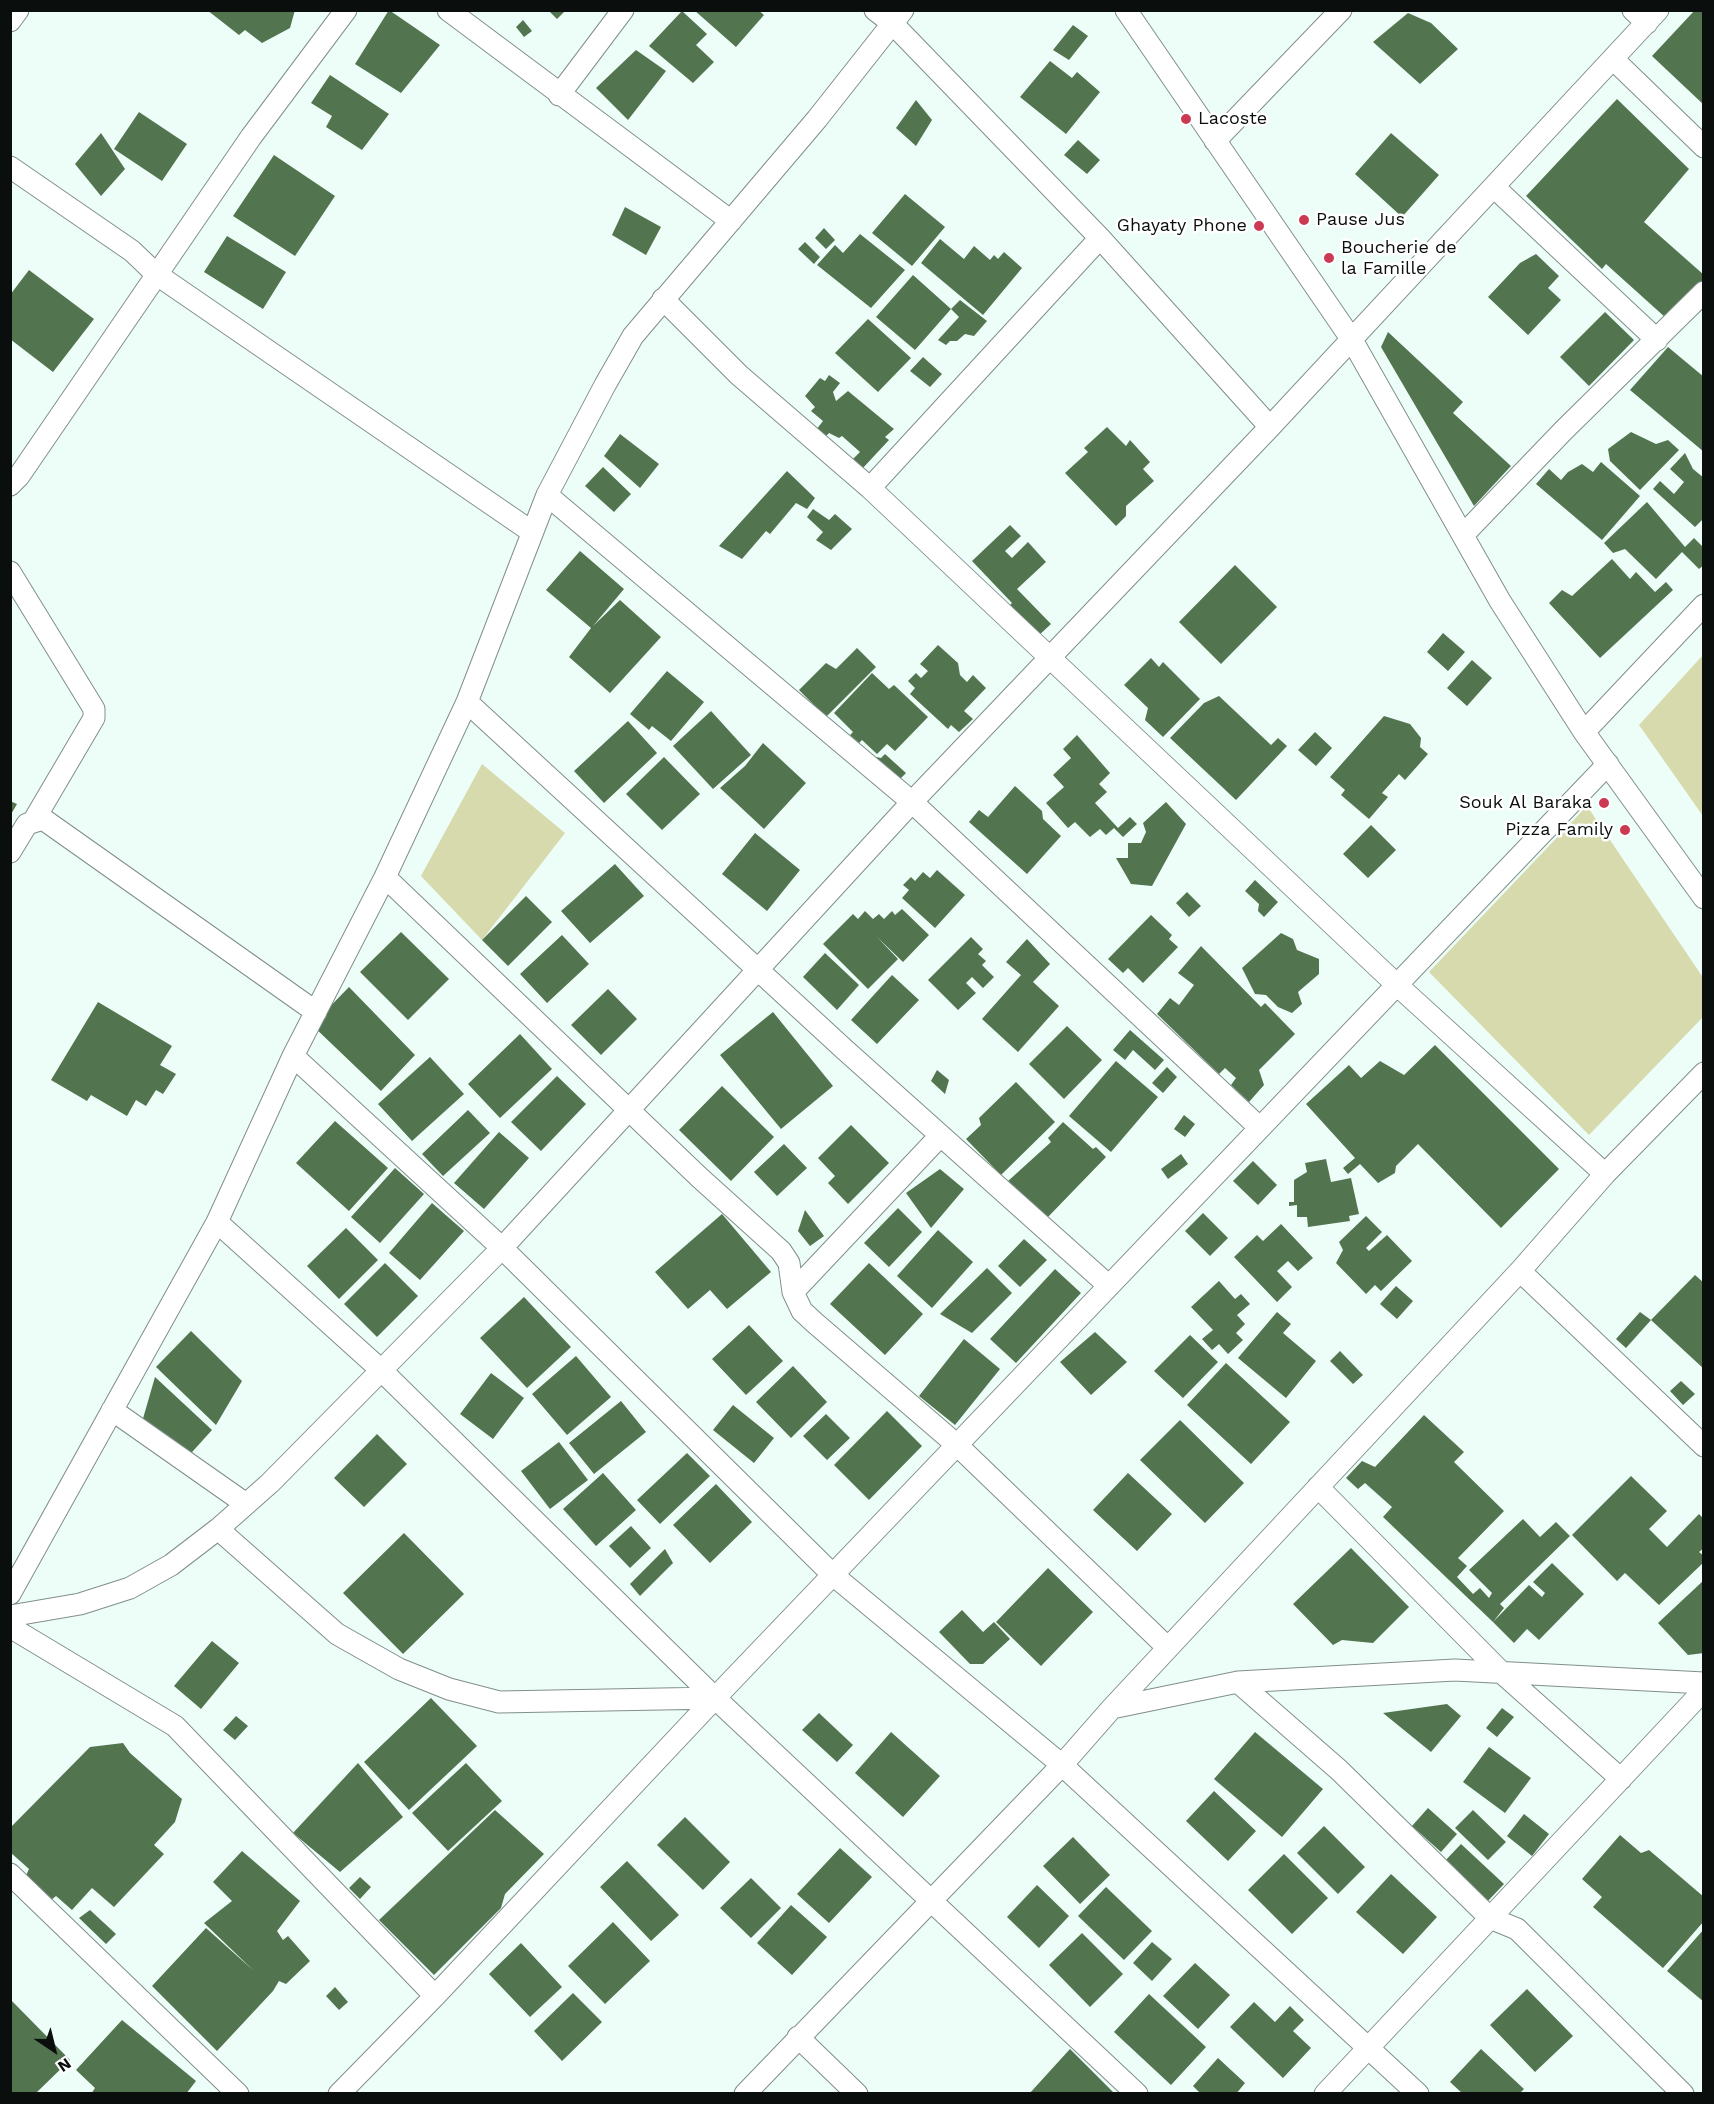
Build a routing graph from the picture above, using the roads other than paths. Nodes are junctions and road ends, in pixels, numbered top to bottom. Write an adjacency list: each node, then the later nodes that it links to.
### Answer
1 (18, 10): 10 (street)
2 (346, 10): 19 (street)
3 (448, 10): 12 (street)
4 (623, 10): 12 (street)
5 (875, 10): 9 (street)
6 (1126, 10): 13 (street)
7 (1341, 10): 13 (street)
8 (1646, 15): 11 (street)
9 (897, 17): 17 (street); 18 (street)
10 (10, 21)
11 (1612, 59): 14 (street); 16 (street)
12 (559, 95): 17 (street)
13 (1215, 141): 22 (street)
14 (1704, 147)
15 (10, 167): 19 (street)
16 (1494, 187): 22 (street); 23 (street)
17 (731, 221): 21 (street)
18 (1100, 238): 24 (street); 26 (street)
19 (156, 274): 25 (street); 28 (street)
20 (1704, 292): 23 (street)
21 (663, 299): 26 (street); 27 (street)
22 (1352, 340): 24 (street); 29 (street)
23 (1657, 340): 29 (street)
24 (1270, 428): 32 (street)
25 (10, 484)
26 (870, 488): 32 (street)
27 (547, 495): 28 (street); 36 (street)
28 (532, 532): 33 (street)
29 (1463, 535): 34 (street)
30 (10, 572): 37 (street)
31 (1704, 605): 34 (street)
32 (1050, 657): 36 (street); 42 (street)
33 (467, 702): 39 (street); 41 (street)
34 (1584, 732): 35 (street)
35 (1608, 764): 40 (street); 42 (street)
36 (912, 802): 41 (street); 47 (street)
37 (34, 820): 38 (street); 43 (street)
38 (10, 852)
39 (385, 877): 43 (street); 46 (street)
40 (1704, 898)
41 (757, 969): 46 (street); 48 (street)
42 (1397, 985): 47 (street); 49 (street)
43 (316, 1012): 44 (street)
44 (293, 1056): 50 (street); 51 (street)
45 (1704, 1073): 49 (street)
46 (630, 1111): 51 (street); 54 (street)
47 (1260, 1128): 53 (street)
48 (940, 1136): 53 (street); 54 (street)
49 (1605, 1174): 52 (street)
50 (217, 1222): 55 (street); 56 (street)
51 (502, 1248): 55 (street); 62 (street)
52 (1520, 1271): 58 (street); 59 (street)
53 (1109, 1286): 57 (street)
54 (793, 1292): 57 (street)
55 (381, 1370): 60 (street); 71 (street)
56 (112, 1410): 60 (street); 63 (street)
57 (957, 1445): 62 (street); 66 (street)
58 (1704, 1446)
59 (1318, 1487): 66 (street); 67 (street)
60 (246, 1504): 61 (street)
61 (219, 1529): 64 (street); 71 (street)
62 (832, 1575): 71 (street); 73 (street)
63 (10, 1594)
64 (10, 1616)
65 (10, 1627): 78 (street)
66 (1168, 1648): 72 (street)
67 (1502, 1673): 68 (street); 69 (street); 74 (street)
68 (1238, 1682): 72 (street); 77 (street)
69 (1704, 1683)
70 (1704, 1690): 74 (street)
71 (715, 1698): 76 (street); 78 (street)
72 (1112, 1708): 73 (street)
73 (1062, 1765): 76 (street); 80 (street)
74 (1621, 1779): 77 (street)
75 (10, 1874): 81 (street)
76 (930, 1900): 79 (street); 85 (street)
77 (1490, 1918): 80 (street); 88 (street)
78 (435, 1996): 82 (street)
79 (798, 2037): 83 (street); 84 (street)
80 (1368, 2048): 86 (street); 87 (street)
81 (237, 2094)
82 (339, 2094)
83 (745, 2094)
84 (857, 2094)
85 (1137, 2094)
86 (1325, 2094)
87 (1418, 2094)
88 (1683, 2094)

